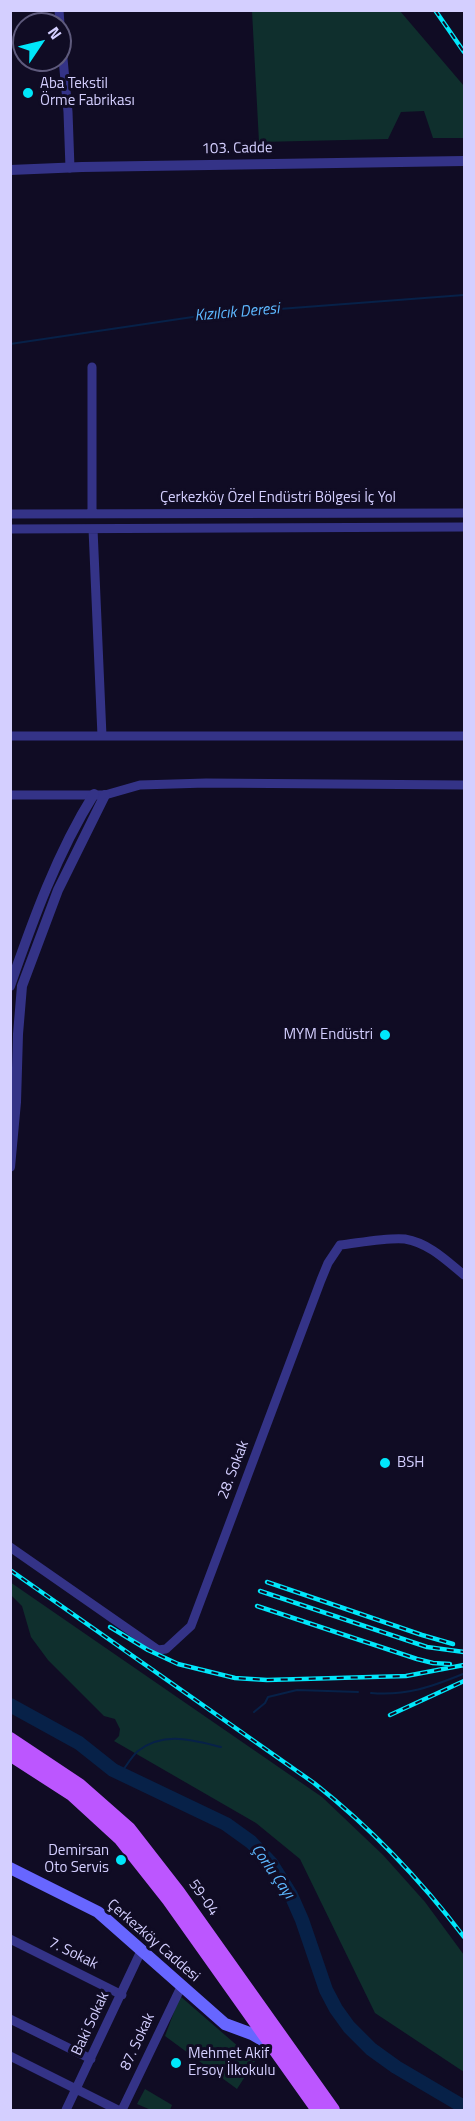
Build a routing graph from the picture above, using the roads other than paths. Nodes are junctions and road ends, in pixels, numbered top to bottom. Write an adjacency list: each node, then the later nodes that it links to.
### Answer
1 (64, 72): 3 (street)
2 (465, 161): 3 (street, 103. Cadde)
3 (70, 168): 4 (street, 103. Cadde)
4 (10, 170)
5 (92, 367): 8 (street)
6 (465, 513): 8 (street, Çerkezköy Özel Endüstri Bölgesi İç Yol)
7 (10, 514): 8 (street, Çerkezköy Özel Endüstri Bölgesi İç Yol)
8 (92, 514)
9 (465, 527): 11 (street, Çerkezköy Özel Endüstri Bölgesi İç Yol)
10 (10, 529): 11 (street, Çerkezköy Özel Endüstri Bölgesi İç Yol)
11 (93, 529): 13 (street)
12 (10, 736): 13 (street)
13 (102, 736): 14 (street)
14 (465, 736)
15 (465, 785): 17 (street)
16 (10, 795): 17 (street)
17 (100, 795): 18 (street); 19 (street)
18 (10, 986)
19 (10, 1167)
20 (465, 1275): 21 (street, 28. Sokak)
21 (10, 1547)
22 (10, 1739): 37 (main road, 59-04 / 59-04)
23 (10, 1754): 30 (main road, 59-04)
24 (10, 1868): 26 (main road, Çerkezköy Caddesi)
25 (10, 1940): 28 (street, 7. Sokak)
26 (142, 1949): 27 (main road, Çerkezköy Caddesi); 28 (street, Baki Sokak)
27 (182, 1985): 30 (main road, Çerkezköy Caddesi); 35 (street, 87. Sokak)
28 (122, 1995): 32 (street, Baki Sokak)
29 (10, 2019): 32 (street)
30 (271, 2044): 36 (main road, 59-04)
31 (10, 2056): 33 (street)
32 (91, 2060): 33 (street, Baki Sokak)
33 (77, 2089): 34 (street, Baki Sokak); 35 (street)
34 (66, 2110)
35 (120, 2110)
36 (318, 2110)
37 (333, 2110)

